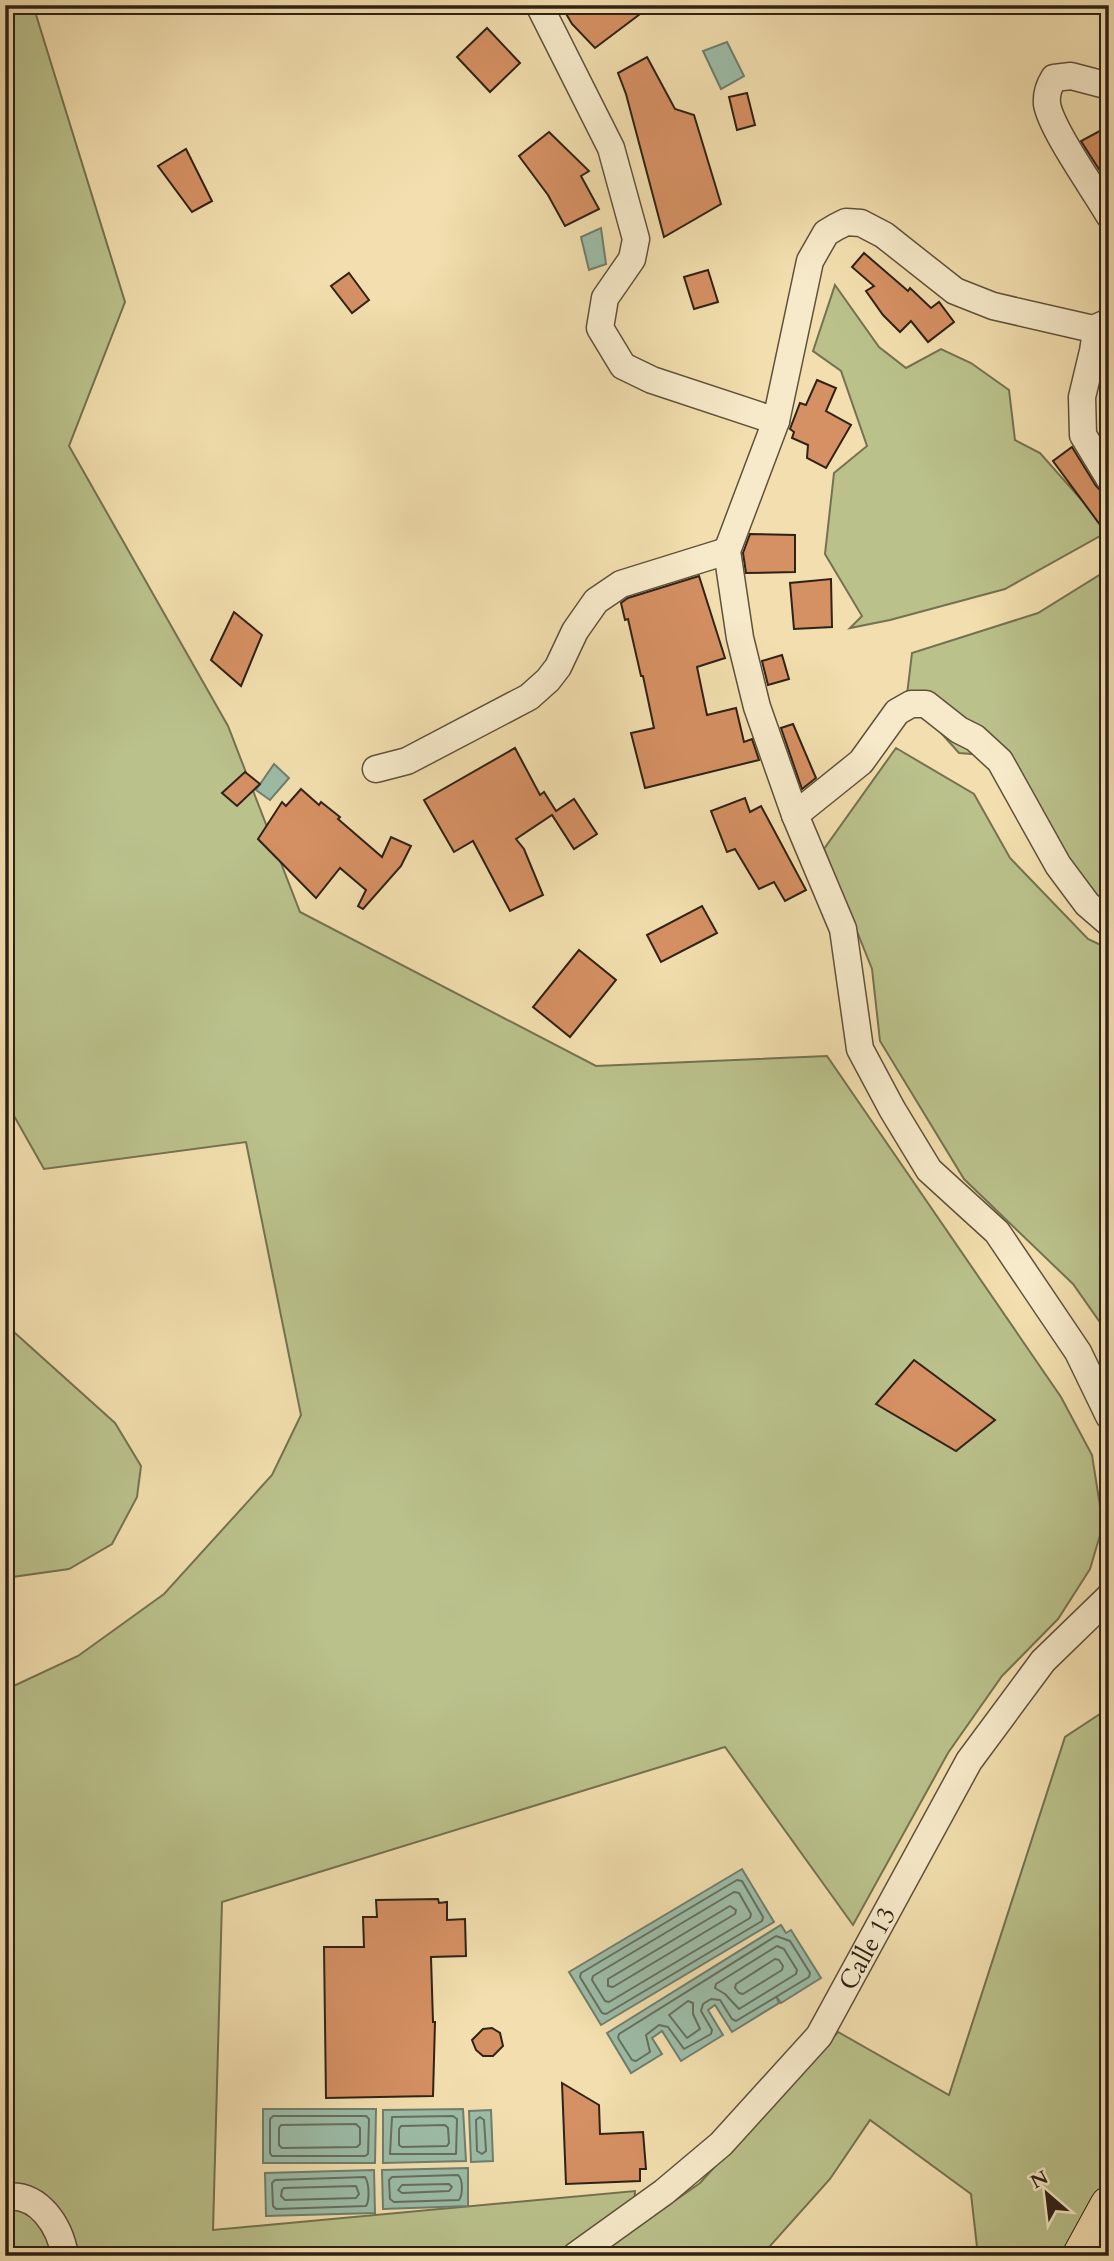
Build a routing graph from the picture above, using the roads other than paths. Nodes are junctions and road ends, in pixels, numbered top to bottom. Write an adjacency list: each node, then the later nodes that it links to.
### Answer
1 (539, 5): 5 (street)
2 (1109, 86): 3 (street)
3 (1109, 215)
4 (1101, 325): 5 (street); 6 (street)
5 (776, 421): 7 (street)
6 (1109, 478)
7 (727, 551): 8 (street); 9 (street)
8 (376, 769)
9 (795, 815): 10 (street); 11 (street)
10 (1109, 922)
11 (1109, 1416)
12 (1109, 1597): 16 (street, Calle 13)
13 (5, 2197): 15 (street)
14 (1109, 2205): 17 (highway)
15 (65, 2256)
16 (575, 2256)
17 (1081, 2256)

